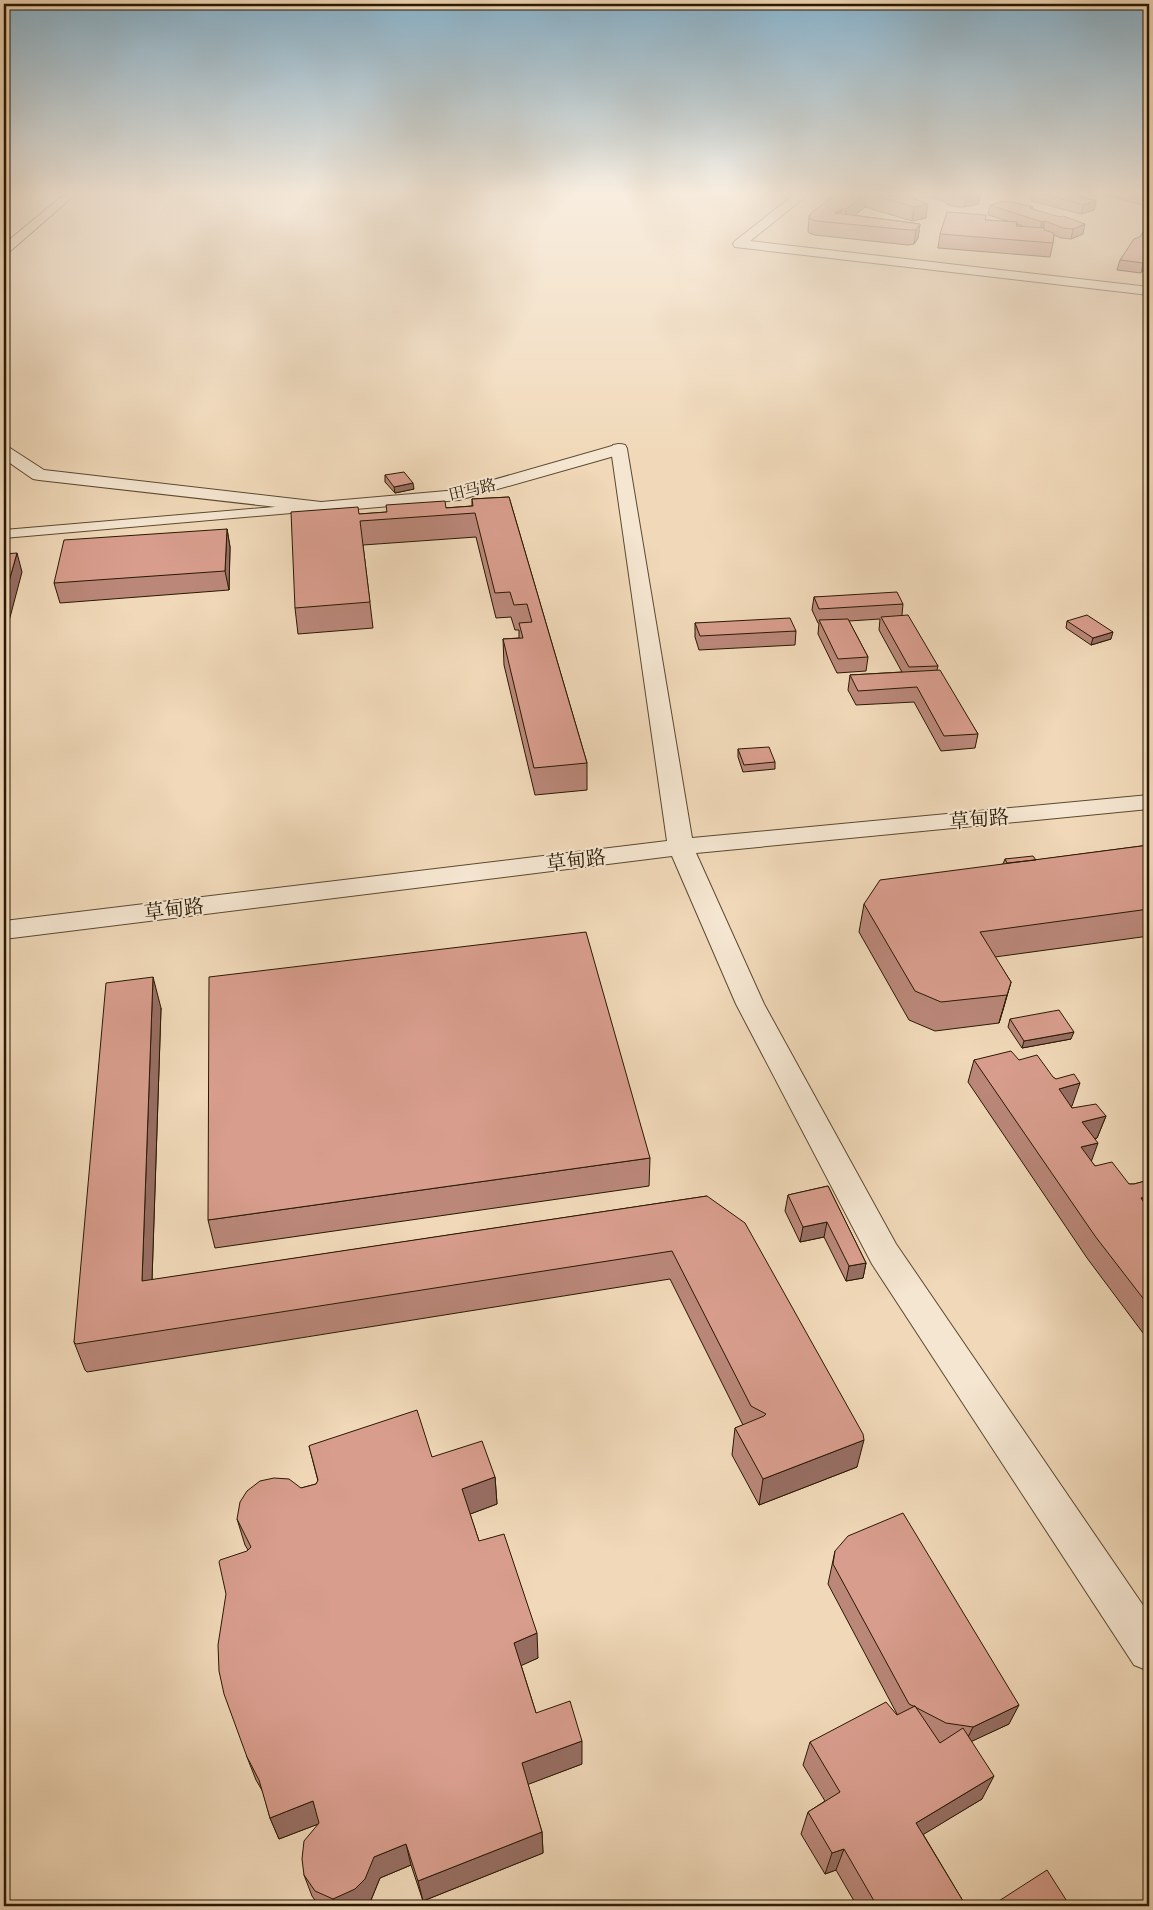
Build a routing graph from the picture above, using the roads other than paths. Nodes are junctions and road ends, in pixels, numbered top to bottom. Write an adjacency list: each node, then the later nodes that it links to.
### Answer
1 (1072, 282): 2 (street)
2 (1149, 291)
3 (4, 452): 4 (street, 田马路)
4 (321, 507): 5 (lane); 7 (street, 田马路)
5 (4, 534)
6 (1149, 802): 7 (street, 草甸路)
7 (681, 847): 8 (street, 草甸路); 9 (street)
8 (4, 930)
9 (1149, 1650)

